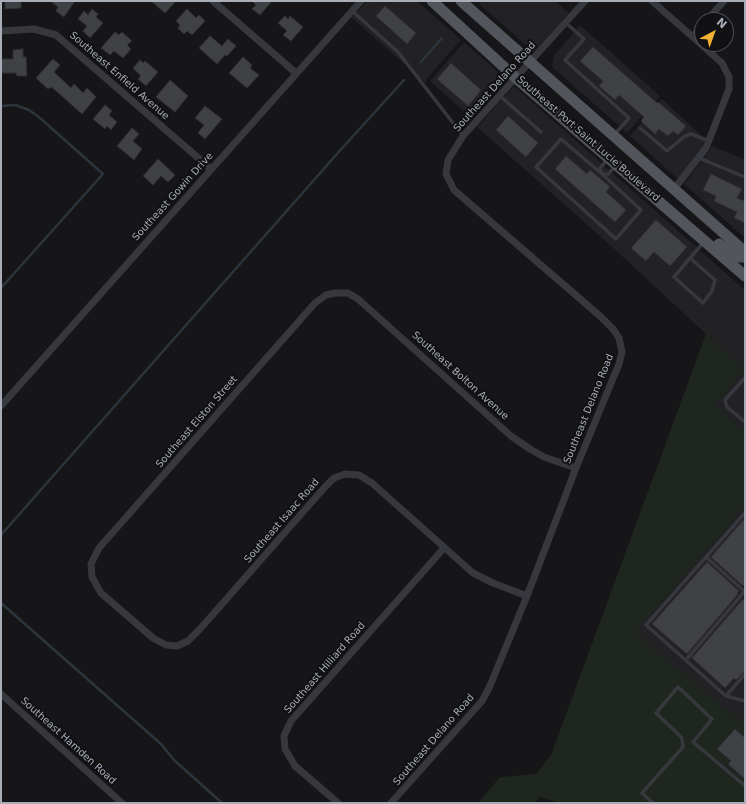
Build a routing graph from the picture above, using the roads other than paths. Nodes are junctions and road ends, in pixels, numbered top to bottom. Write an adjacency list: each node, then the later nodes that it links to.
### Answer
1 (214, 1): 14 (street)
2 (432, 1): 15 (main road, Southeast Port Saint Lucie Boulevard)
3 (461, 1): 13 (main road, Southeast Port Saint Lucie Boulevard)
4 (585, 1): 10 (street, Southeast Delano Road)
5 (652, 1): 12 (street)
6 (724, 1): 9 (street)
7 (357, 2): 8 (street, Southeast Gowin Drive)
8 (352, 11): 14 (street, Southeast Gowin Drive); 19 (lane)
9 (714, 12)
10 (566, 23): 13 (street, Southeast Delano Road); 20 (lane)
11 (1, 31): 24 (street, Southeast Enfield Avenue)
12 (693, 36): 21 (street)
13 (530, 62): 15 (street, Southeast Delano Road); 20 (main road, Southeast Port Saint Lucie Boulevard)
14 (296, 74): 24 (street, Southeast Gowin Drive)
15 (516, 78): 16 (street, Southeast Delano Road); 23 (main road, Southeast Port Saint Lucie Boulevard)
16 (500, 96): 18 (lane); 19 (street, Southeast Delano Road)
17 (640, 128): 21 (lane)
18 (541, 132)
19 (463, 136): 38 (street, Southeast Delano Road)
20 (614, 136): 27 (main road, Southeast Port Saint Lucie Boulevard)
21 (709, 142): 22 (street)
22 (699, 158): 26 (lane); 27 (street)
23 (613, 161): 25 (lane); 25 (lane); 28 (main road, Southeast Port Saint Lucie Boulevard)
24 (211, 169): 36 (street, Southeast Gowin Drive)
25 (602, 174): 25 (lane)
26 (745, 177)
27 (674, 189): 30 (main road, Southeast Port Saint Lucie Boulevard)
28 (682, 221): 29 (main road, Southeast Port Saint Lucie Boulevard); 31 (main road)
29 (704, 240): 32 (lane); 33 (main road, Southeast Port Saint Lucie Boulevard)
30 (745, 252)
31 (745, 257)
32 (690, 258): 32 (lane)
33 (745, 276)
34 (335, 293): 38 (street, Southeast Bolton Avenue); 42 (street, Southeast Elston Street)
35 (745, 378): 37 (lane)
36 (1, 406)
37 (745, 422)
38 (576, 468): 44 (street, Southeast Delano Road)
39 (745, 513): 41 (lane)
40 (444, 548): 42 (street, Southeast Isaac Road); 44 (street, Southeast Isaac Road); 52 (street, Southeast Hilliard Road)
41 (706, 557): 43 (lane); 45 (lane)
42 (92, 577)
43 (745, 592): 45 (lane)
44 (527, 596): 53 (street, Southeast Delano Road)
45 (686, 660): 48 (lane)
46 (745, 674): 48 (lane)
47 (1, 694): 51 (street, Southeast Hamden Road)
48 (726, 696): 49 (lane)
49 (745, 701)
50 (745, 786): 54 (lane)
51 (122, 803)
52 (338, 803)
53 (391, 803)
54 (653, 803)

